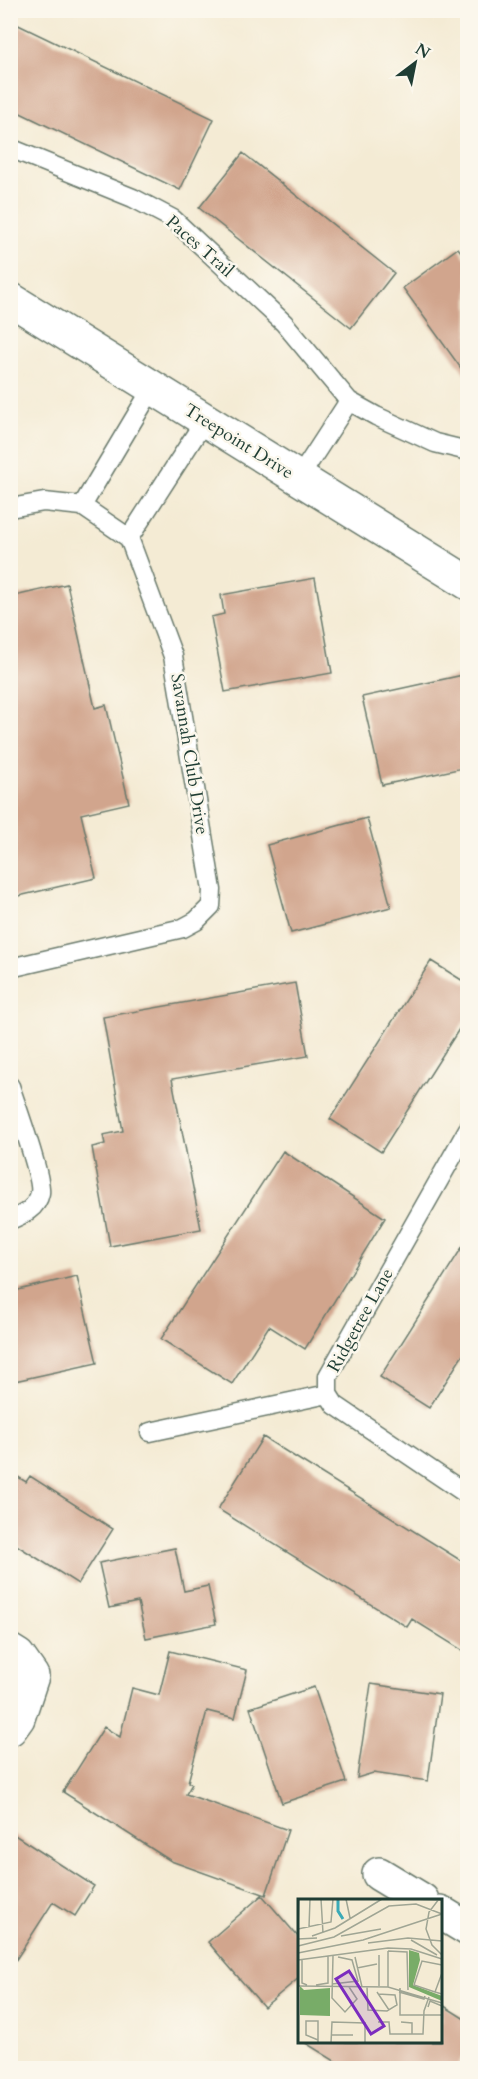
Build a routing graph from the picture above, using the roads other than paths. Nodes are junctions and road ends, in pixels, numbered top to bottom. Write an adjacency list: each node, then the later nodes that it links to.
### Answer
1 (10, 148): 4 (lane, Paces Trail)
2 (10, 299): 3 (street, Treepoint Drive)
3 (153, 387): 5 (street, Treepoint Drive); 8 (lane)
4 (349, 401): 6 (lane, Paces Trail); 7 (lane)
5 (205, 420): 7 (street, Treepoint Drive); 10 (lane)
6 (468, 451)
7 (299, 478): 11 (street, Treepoint Drive)
8 (82, 506): 9 (lane); 10 (lane)
9 (10, 508)
10 (129, 538): 12 (lane, Savannah Club Drive)
11 (468, 583)
12 (10, 968)
13 (10, 1086): 15 (lane)
14 (468, 1129): 16 (lane, Ridgetree Lane)
15 (10, 1220)
16 (328, 1394): 17 (lane); 18 (lane, Ridgetree Lane)
17 (150, 1432)
18 (468, 1495)
19 (10, 1651): 20 (street)
20 (10, 1729)
21 (379, 1874): 22 (street)
22 (420, 1899)
23 (442, 1913): 24 (street)
24 (468, 1929)

